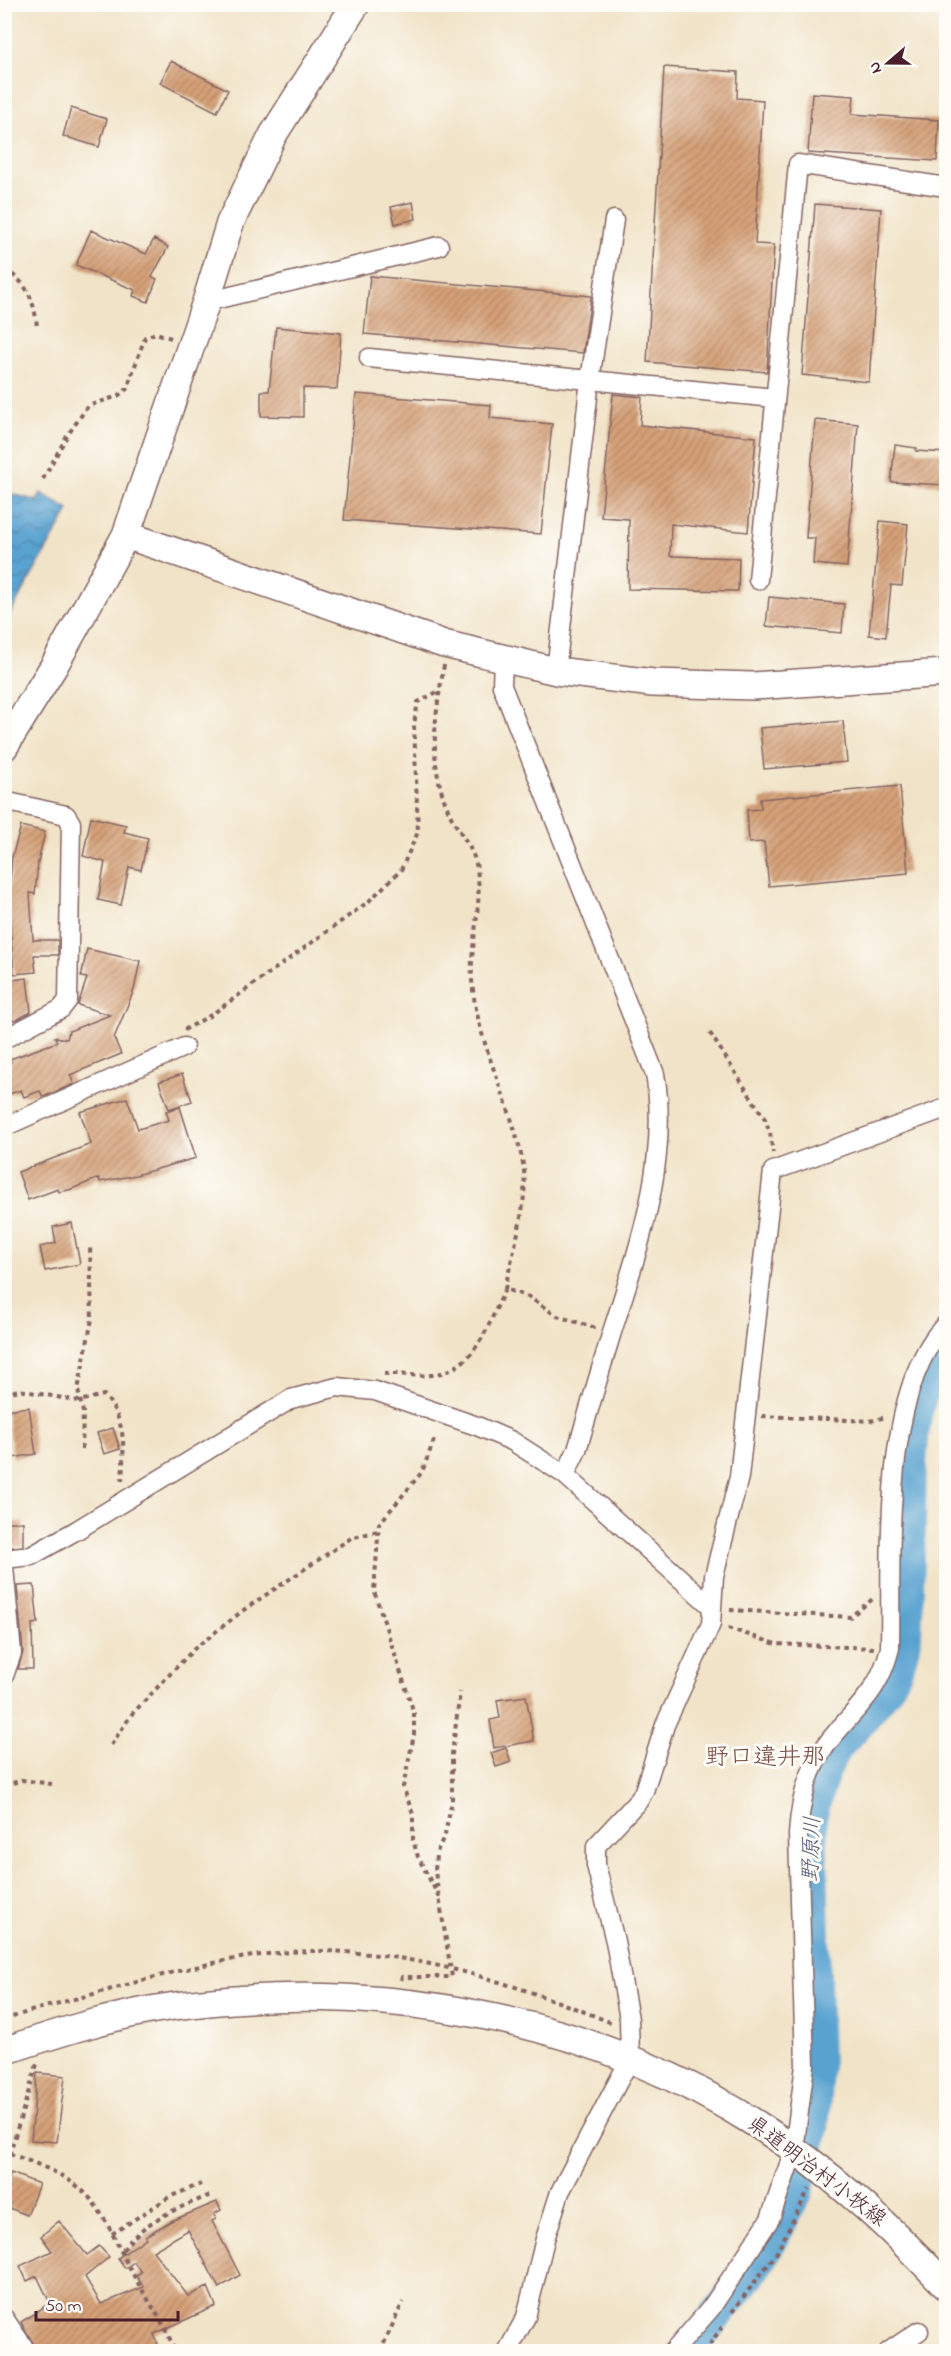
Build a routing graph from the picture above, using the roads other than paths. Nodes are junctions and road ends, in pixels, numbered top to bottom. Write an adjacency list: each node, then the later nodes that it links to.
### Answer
1 (356, 4): 5 (street)
2 (946, 187): 8 (street)
3 (614, 220): 7 (street)
4 (439, 246): 5 (street)
5 (206, 302): 9 (street)
6 (369, 358): 7 (street)
7 (590, 380): 8 (street); 12 (street)
8 (776, 398): 10 (street)
9 (126, 535): 11 (street); 14 (street)
10 (758, 580)
11 (503, 658): 12 (street); 21 (street)
12 (556, 671): 13 (street)
13 (946, 673)
14 (4, 747)
15 (4, 801): 16 (street)
16 (4, 1039)
17 (184, 1047): 19 (street)
18 (946, 1108): 24 (street)
19 (4, 1127)
20 (946, 1324): 28 (street)
21 (565, 1475): 22 (street); 24 (street)
22 (4, 1559)
23 (4, 1567): 25 (street)
24 (712, 1614): 27 (street)
25 (4, 1676)
26 (4, 2051): 27 (street, 県道明治村小牧線)
27 (630, 2059): 28 (street, 県道明治村小牧線); 33 (street)
28 (794, 2150): 29 (street, 県道明治村小牧線); 34 (street)
29 (946, 2286)
30 (4, 2318): 32 (street)
31 (919, 2331): 35 (street)
32 (27, 2352)
33 (507, 2352)
34 (673, 2352)
35 (888, 2352)

